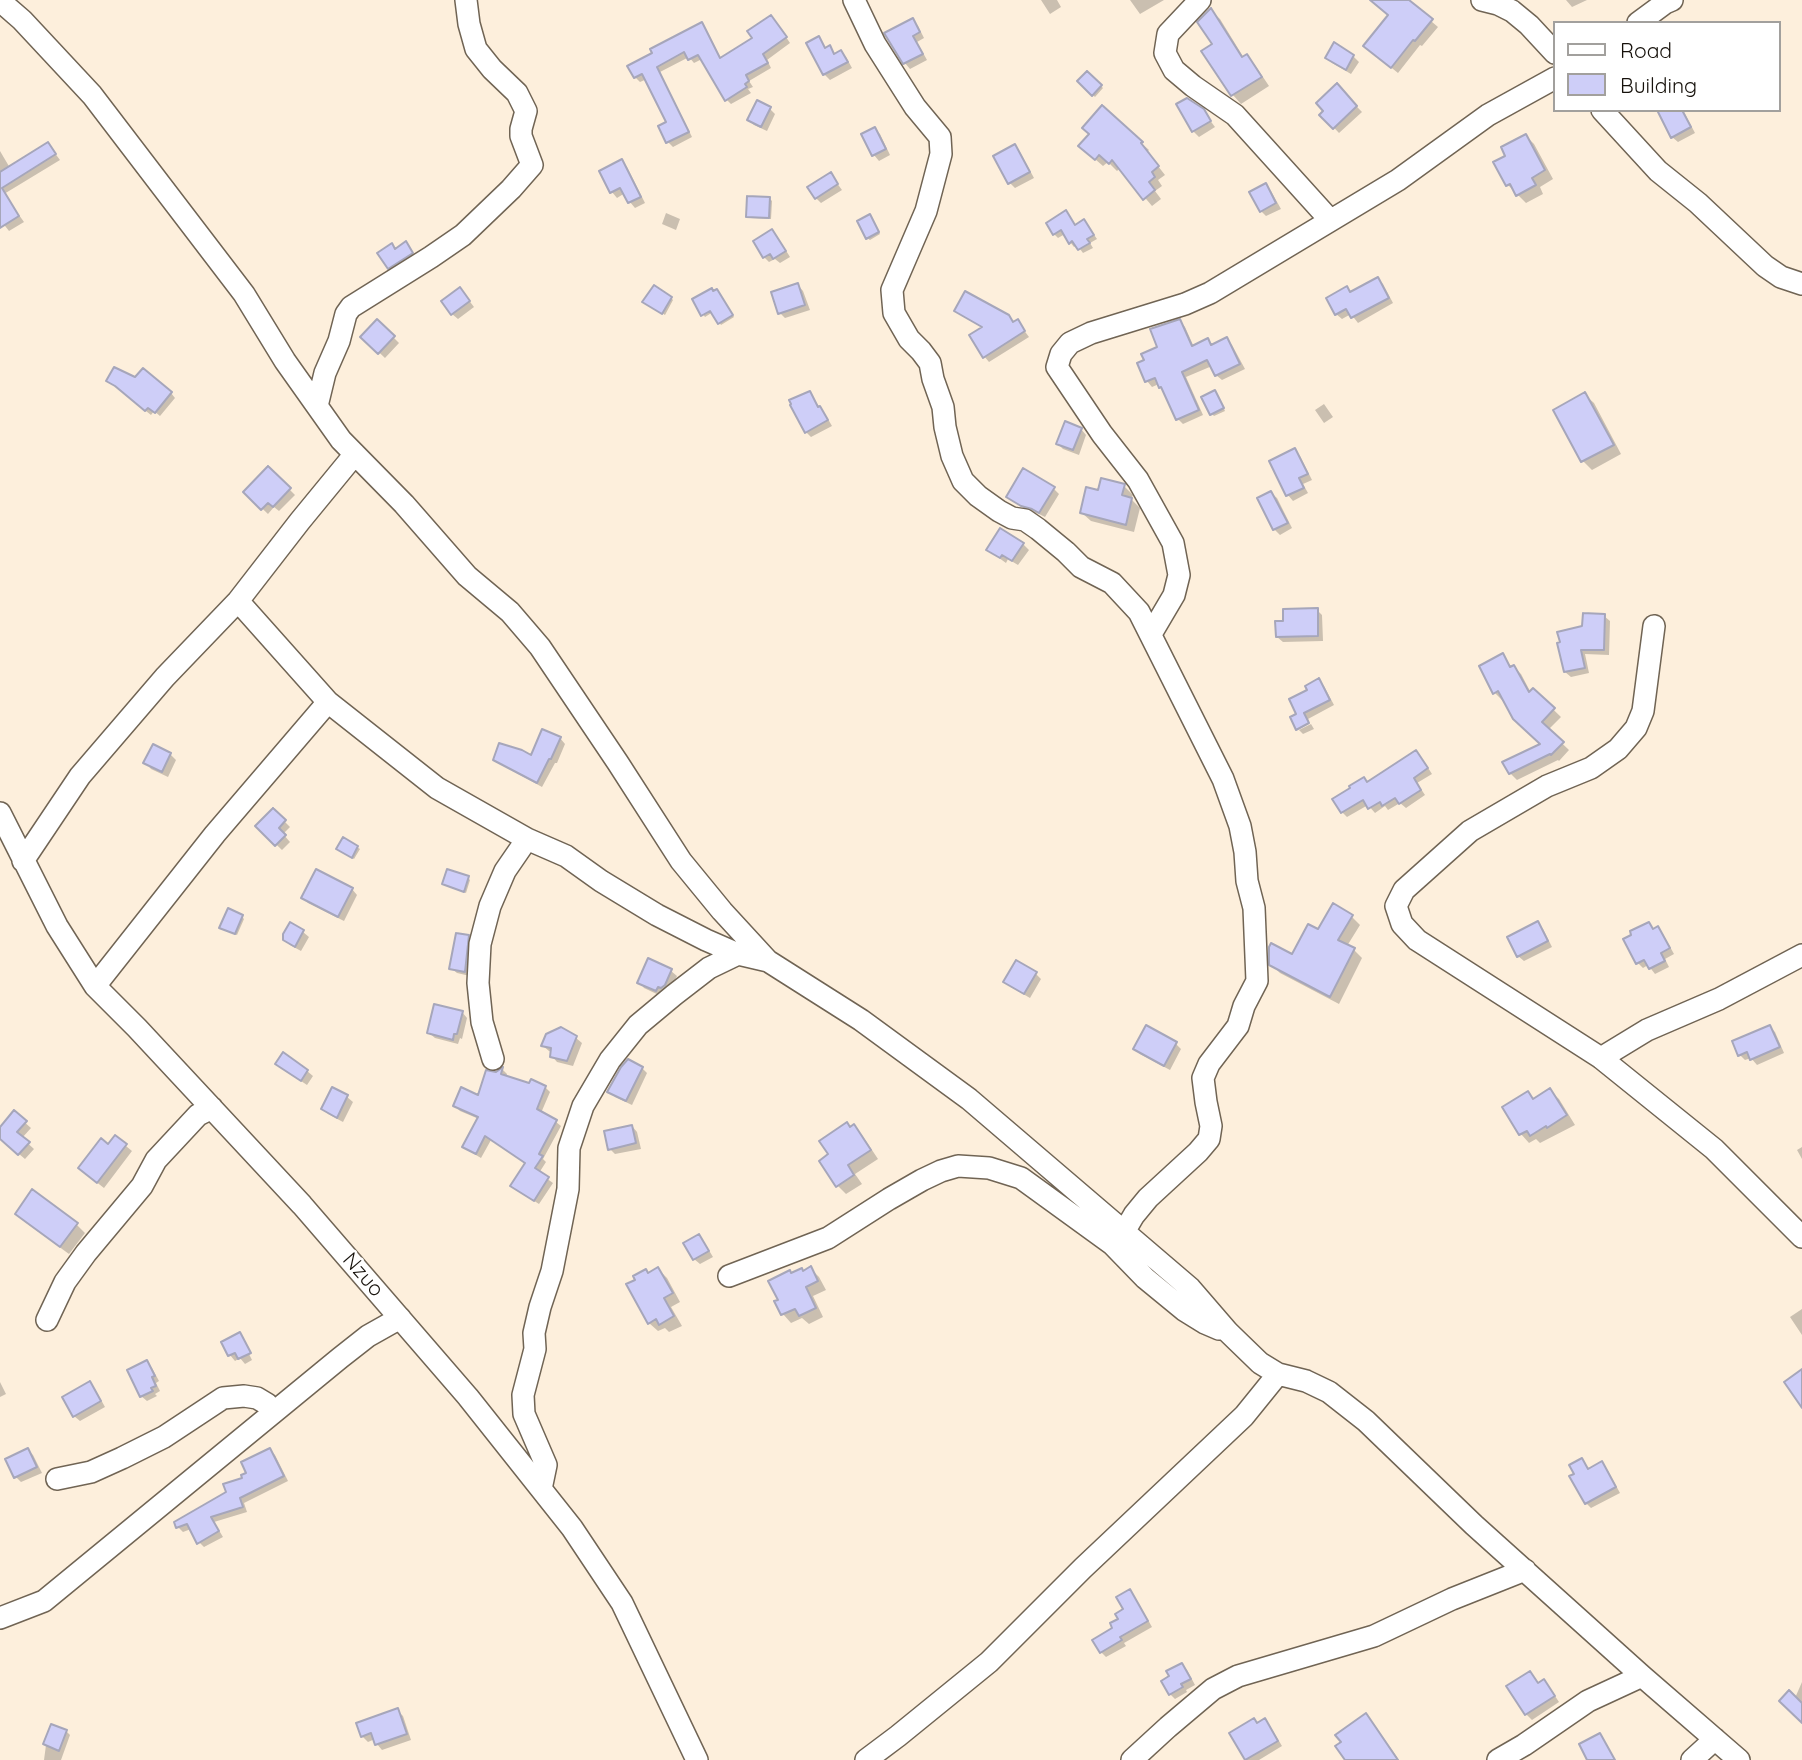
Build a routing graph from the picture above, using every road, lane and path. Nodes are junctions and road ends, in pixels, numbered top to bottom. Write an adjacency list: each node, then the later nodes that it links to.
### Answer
1 (466, 0): 13 (street)
2 (855, 0): 17 (street)
3 (1200, 0): 11 (street)
4 (1482, 0): 8 (street)
5 (1672, 0): 7 (street)
6 (0, 1): 13 (street)
7 (1641, 21)
8 (1554, 52)
9 (1554, 79): 11 (street)
10 (1604, 112): 12 (street)
11 (1331, 220): 17 (street)
12 (1802, 284)
13 (317, 406): 14 (street)
14 (355, 454): 15 (street); 24 (street)
15 (238, 601): 18 (street); 21 (street)
16 (1654, 626): 26 (street)
17 (1151, 634): 29 (street)
18 (328, 702): 20 (street); 25 (street)
19 (0, 813): 21 (street, Nzuo)
20 (527, 839): 22 (street); 27 (street)
21 (23, 861): 25 (street, Nzuo)
22 (738, 954): 24 (street); 38 (street)
23 (1802, 956): 26 (street)
24 (768, 961): 29 (street)
25 (95, 986): 28 (street, Nzuo)
26 (1601, 1058): 30 (street)
27 (493, 1059)
28 (212, 1108): 32 (street, Nzuo); 33 (street)
29 (1124, 1232): 34 (street)
30 (1802, 1237)
31 (729, 1276): 34 (street)
32 (400, 1318): 36 (street); 38 (street, Nzuo)
33 (47, 1320)
34 (1228, 1332): 35 (street)
35 (1278, 1374): 39 (street); 44 (street)
36 (274, 1411): 37 (street); 40 (street)
37 (57, 1479)
38 (541, 1489): 43 (street, Nzuo)
39 (1525, 1570): 41 (street); 45 (street)
40 (0, 1618)
41 (1642, 1676): 42 (street); 46 (street)
42 (1715, 1739): 47 (street); 48 (street)
43 (697, 1760)
44 (866, 1760)
45 (1132, 1760)
46 (1498, 1760)
47 (1692, 1760)
48 (1740, 1760)

